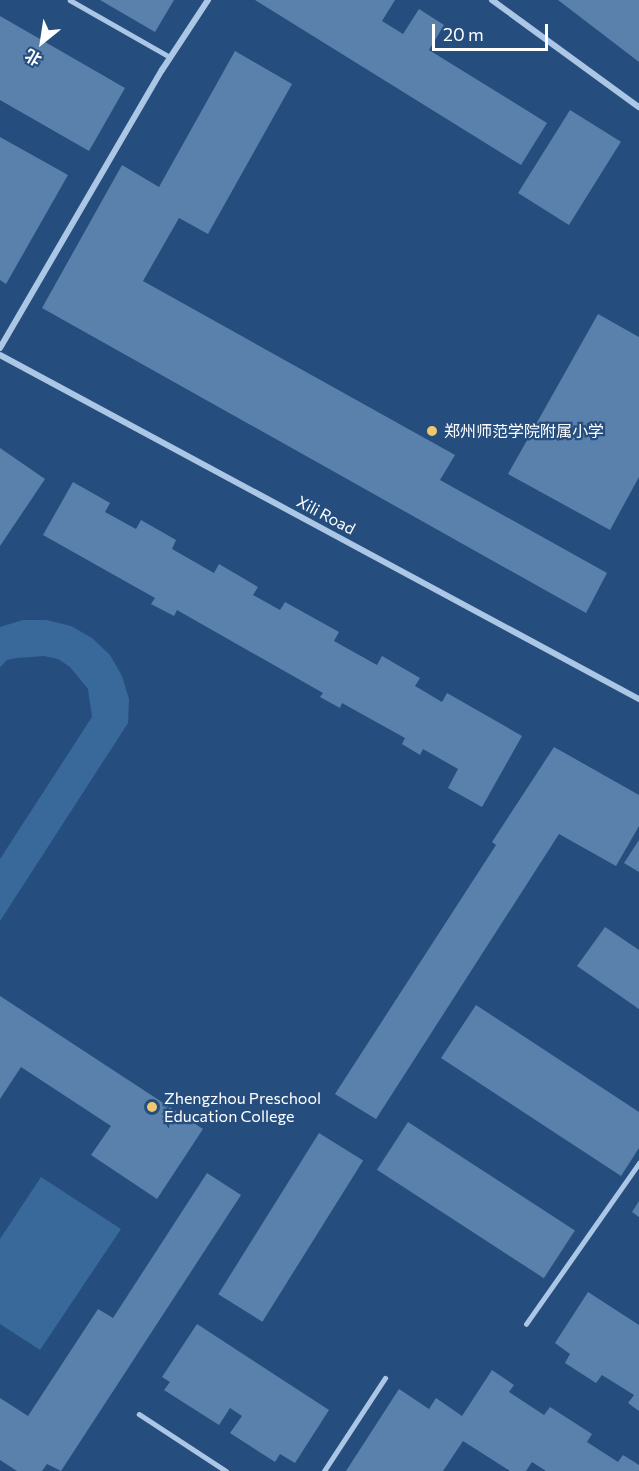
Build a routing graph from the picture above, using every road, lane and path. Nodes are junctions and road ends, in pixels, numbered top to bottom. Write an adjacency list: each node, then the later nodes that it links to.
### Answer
1 (70, 0): 4 (lane)
2 (208, 0): 4 (street)
3 (492, 0): 5 (street)
4 (170, 57): 6 (street)
5 (639, 107)
6 (0, 348)
7 (0, 355): 8 (street, Xili Road)
8 (639, 699)
9 (639, 1163): 10 (lane)
10 (526, 1324)
11 (385, 1378): 14 (lane)
12 (139, 1414): 13 (lane)
13 (226, 1471)
14 (324, 1471)

